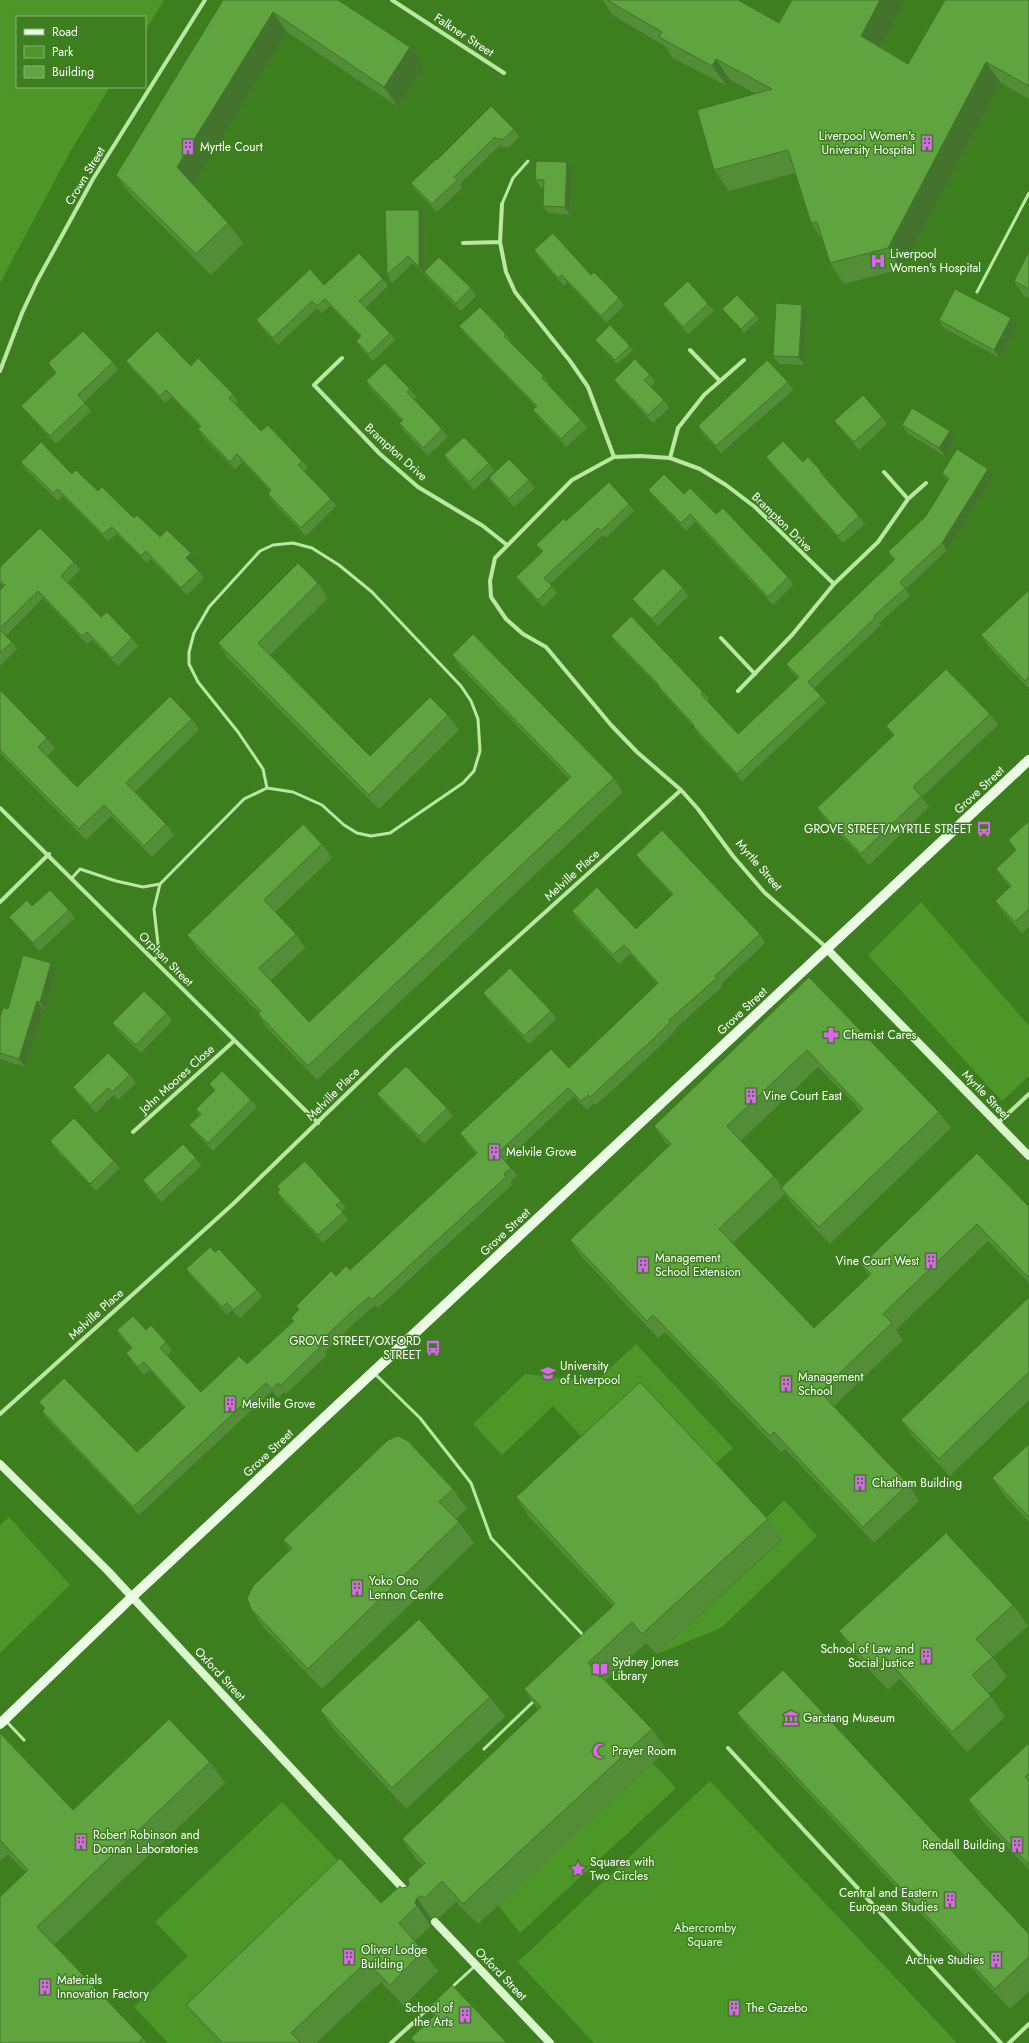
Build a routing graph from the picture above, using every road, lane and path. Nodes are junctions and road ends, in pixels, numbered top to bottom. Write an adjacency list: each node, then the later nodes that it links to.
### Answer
1 (205, 0): 13 (street, Crown Street)
2 (392, 0): 3 (street, Falkner Street)
3 (504, 73)
4 (528, 161): 6 (lane)
5 (1029, 193): 9 (lane)
6 (502, 204): 7 (street)
7 (500, 242): 8 (street); 15 (street)
8 (463, 243)
9 (977, 292)
10 (690, 350): 14 (street)
11 (342, 358): 20 (street, Brampton Drive)
12 (744, 360): 14 (street)
13 (0, 371)
14 (720, 381): 16 (street)
15 (614, 457): 16 (street, Brampton Drive); 20 (street, Brampton Drive)
16 (670, 458): 22 (street, Brampton Drive)
17 (884, 472): 19 (street)
18 (926, 483): 19 (street)
19 (908, 499): 22 (street)
20 (507, 544): 21 (street, Brampton Drive)
21 (490, 581): 28 (street, Myrtle Street)
22 (834, 584): 24 (street)
23 (721, 638): 24 (street)
24 (755, 674): 25 (street)
25 (738, 691)
26 (1029, 760): 34 (main road, Grove Street)
27 (267, 788): 27 (lane); 32 (lane)
28 (681, 790): 34 (street, Myrtle Street); 38 (street, Melville Place)
29 (0, 808): 30 (street, Orphan Street)
30 (48, 854): 31 (street, Orphan Street); 33 (street)
31 (72, 878): 32 (lane); 35 (street, Orphan Street)
32 (160, 884): 35 (lane)
33 (0, 902)
34 (828, 949): 39 (street, Myrtle Street); 42 (main road, Grove Street)
35 (154, 960): 36 (street, Orphan Street)
36 (234, 1041): 38 (street, Orphan Street); 40 (street, John Moores Close)
37 (1029, 1094): 39 (street)
38 (318, 1123): 43 (street, Melville Place)
39 (997, 1124): 41 (street, Myrtle Street)
40 (133, 1132)
41 (1029, 1156)
42 (374, 1372): 45 (main road, Grove Street); 46 (lane)
43 (0, 1414)
44 (1, 1466): 45 (street, Oxford Street)
45 (132, 1597): 48 (main road, Grove Street); 52 (street, Oxford Street)
46 (587, 1640)
47 (538, 1697): 51 (lane)
48 (2, 1722): 49 (lane)
49 (24, 1740)
50 (728, 1748): 61 (street)
51 (484, 1749)
52 (418, 1903)
53 (435, 1922): 54 (street, Oxford Street)
54 (476, 1965): 55 (lane); 60 (street, Oxford Street)
55 (446, 1993)
56 (435, 2003): 57 (lane)
57 (413, 2022): 59 (street)
58 (1029, 2024): 62 (street)
59 (391, 2043)
60 (550, 2043)
61 (1001, 2043)
62 (1009, 2043)

